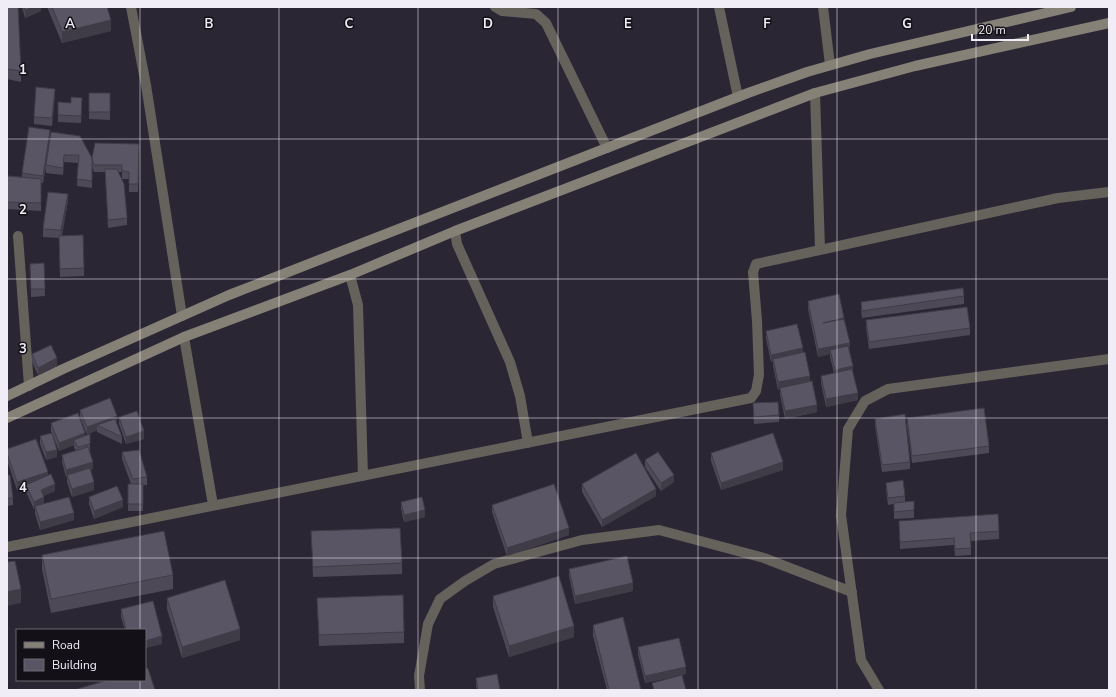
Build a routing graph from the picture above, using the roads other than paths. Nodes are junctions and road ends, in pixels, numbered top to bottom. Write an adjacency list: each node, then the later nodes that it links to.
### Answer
1 (131, 7): 16 (street)
2 (495, 7): 10 (street)
3 (719, 7): 9 (street)
4 (823, 7): 7 (street)
5 (1071, 7): 7 (main road)
6 (1109, 23): 8 (main road)
7 (830, 65): 9 (main road)
8 (815, 93): 12 (main road); 14 (street)
9 (738, 97): 10 (main road)
10 (607, 148): 16 (main road)
11 (1109, 192): 14 (street)
12 (455, 231): 15 (main road); 22 (street)
13 (18, 236): 19 (street)
14 (820, 249): 22 (street)
15 (350, 275): 17 (main road); 23 (street)
16 (182, 316): 19 (main road)
17 (184, 337): 21 (main road); 24 (street)
18 (1109, 359): 26 (street)
19 (29, 386): 20 (main road)
20 (7, 396)
21 (7, 418)
22 (528, 442): 23 (street)
23 (363, 476): 24 (street)
24 (214, 506): 25 (street)
25 (7, 547)
26 (852, 592): 27 (street); 28 (street)
27 (420, 690)
28 (879, 690)

